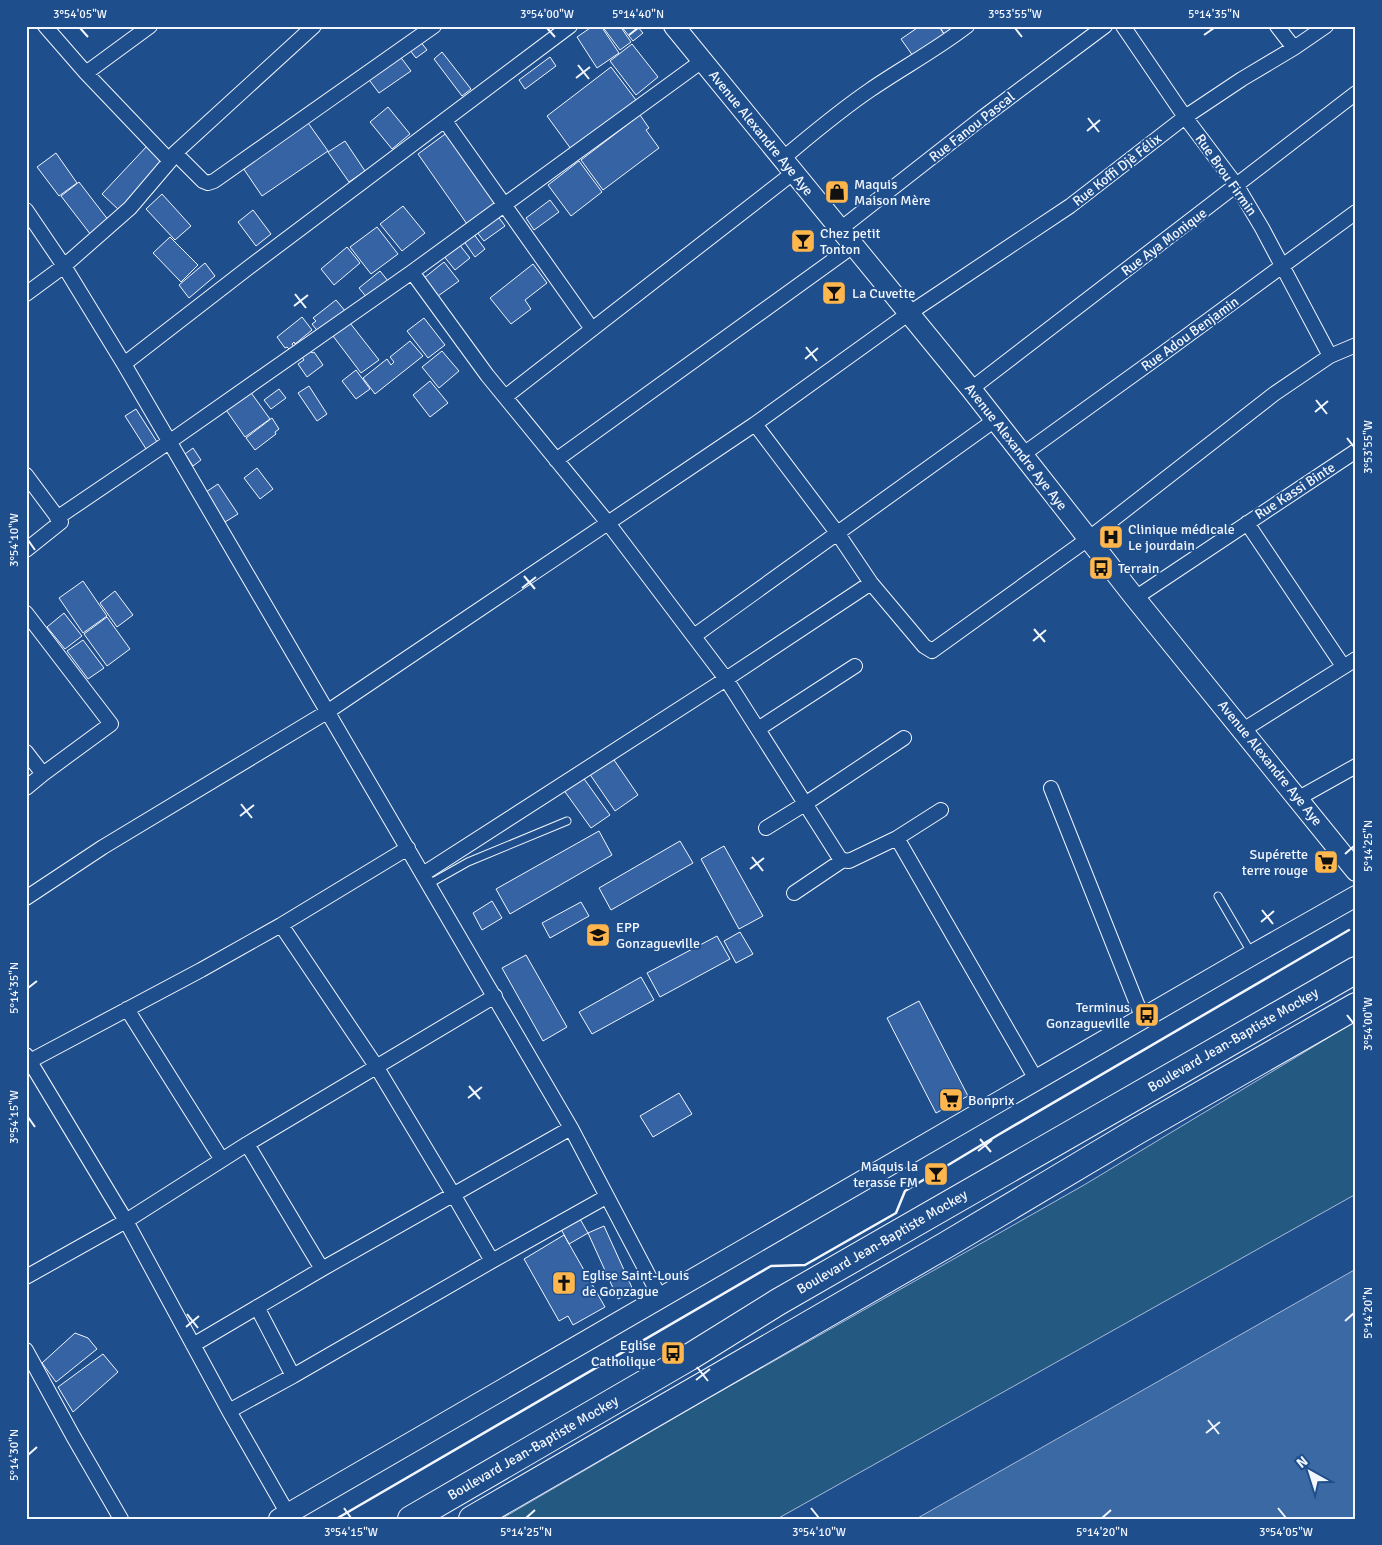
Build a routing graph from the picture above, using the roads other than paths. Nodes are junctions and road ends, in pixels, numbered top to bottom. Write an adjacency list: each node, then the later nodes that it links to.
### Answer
1 (45, 26): 14 (street)
2 (150, 26): 14 (street)
3 (314, 26): 18 (street)
4 (434, 26): 18 (street)
5 (570, 26): 17 (street)
6 (674, 26): 13 (street, Avenue Alexandre Aye Aye)
7 (967, 26): 19 (street)
8 (1105, 26): 24 (street, Rue Fanou Pascal)
9 (1123, 26): 16 (street, Rue Brou Firmin)
10 (1277, 26): 12 (street)
11 (1326, 26): 12 (street, Rue Koffi Djè Félix)
12 (1294, 48): 16 (street, Rue Koffi Djè Félix)
13 (702, 61): 19 (street, Avenue Alexandre Aye Aye); 21 (street)
14 (86, 73): 18 (street)
15 (1356, 93): 20 (street, Rue Aya Monique)
16 (1184, 117): 20 (street, Rue Brou Firmin); 30 (street, Rue Koffi Djè Félix)
17 (445, 121): 21 (street); 34 (street)
18 (173, 157): 26 (street)
19 (787, 166): 24 (street, Avenue Alexandre Aye Aye); 31 (street)
20 (1237, 186): 27 (street, Rue Brou Firmin); 35 (street, Rue Aya Monique)
21 (503, 205): 28 (street); 31 (street)
22 (26, 210): 26 (street)
23 (1356, 212): 27 (street, Rue Adou Benjamin)
24 (840, 230): 25 (street, Avenue Alexandre Aye Aye)
25 (853, 246): 30 (street, Avenue Alexandre Aye Aye); 42 (street)
26 (64, 266): 29 (street); 34 (street)
27 (1283, 267): 33 (street, Rue Brou Firmin); 41 (street, Rue Adou Benjamin)
28 (412, 272): 36 (street); 39 (street)
29 (26, 294)
30 (908, 314): 35 (street, Avenue Alexandre Aye Aye); 38 (street, Rue Koffi Djè Félix)
31 (592, 329): 36 (street)
32 (1356, 346): 33 (street)
33 (1330, 356): 48 (street)
34 (124, 364): 39 (street)
35 (971, 389): 37 (street, Avenue Alexandre Aye Aye)
36 (505, 397): 42 (street)
37 (995, 420): 41 (street, Avenue Alexandre Aye Aye); 47 (street)
38 (755, 424): 45 (street, Rue Koffi Djè Félix); 47 (street)
39 (169, 442): 44 (street); 58 (street)
40 (1356, 451): 46 (street, Rue Kassi Binte)
41 (1022, 455): 48 (street, Avenue Alexandre Aye Aye)
42 (556, 460): 45 (street)
43 (26, 475): 44 (street)
44 (57, 518): 49 (street)
45 (608, 523): 53 (street); 58 (street, Rue Koffi Djè Félix)
46 (1247, 523): 51 (street, Rue Kassi Binte); 56 (street)
47 (838, 534): 50 (street); 53 (street)
48 (1088, 538): 50 (street); 51 (street, Avenue Alexandre Aye Aye)
49 (26, 550)
50 (871, 583): 57 (street)
51 (1135, 598): 60 (street, Avenue Alexandre Aye Aye)
52 (26, 614): 64 (street)
53 (694, 636): 57 (street)
54 (1356, 659): 56 (street)
55 (856, 666): 59 (street)
56 (1343, 666): 60 (street)
57 (726, 679): 59 (street); 76 (street)
58 (327, 712): 73 (street); 80 (street, Rue Koffi Djè Félix)
59 (758, 729): 68 (street)
60 (1243, 730): 67 (street, Avenue Alexandre Aye Aye)
61 (904, 738): 68 (street)
62 (26, 752): 64 (street)
63 (1356, 766): 67 (street)
64 (43, 774): 65 (street)
65 (26, 788)
66 (1051, 788): 87 (street)
67 (1297, 798): 75 (street, Avenue Alexandre Aye Aye)
68 (806, 804): 71 (street); 74 (street)
69 (941, 810): 72 (street)
70 (567, 820): 76 (lane)
71 (766, 828)
72 (897, 838): 74 (street); 90 (street)
73 (408, 848): 76 (street); 81 (street)
74 (843, 860): 77 (street)
75 (1356, 871)
76 (426, 879): 84 (street)
77 (794, 893)
78 (1218, 896): 82 (lane)
79 (1356, 896): 82 (street)
80 (26, 898)
81 (281, 925): 86 (street); 89 (street)
82 (1252, 955): 87 (street)
83 (1356, 970): 108 (highway, Boulevard Jean-Baptiste Mockey)
84 (495, 996): 89 (street); 91 (street)
85 (1356, 1006): 109 (highway)
86 (126, 1009): 88 (street); 93 (street)
87 (1143, 1019): 90 (street)
88 (28, 1058): 96 (street)
89 (376, 1066): 92 (street); 94 (street)
90 (1037, 1080): 100 (street)
91 (571, 1128): 94 (street); 95 (street)
92 (247, 1144): 93 (street); 98 (street)
93 (222, 1160): 96 (street)
94 (454, 1194): 97 (street); 98 (street)
95 (606, 1197): 97 (street); 100 (street)
96 (126, 1221): 99 (street); 102 (street)
97 (492, 1261): 104 (street)
98 (322, 1269): 101 (street)
99 (26, 1277)
100 (661, 1299): 106 (street)
101 (257, 1307): 102 (street); 104 (street)
102 (193, 1345): 105 (street)
103 (26, 1350): 107 (street)
104 (292, 1376): 105 (street)
105 (228, 1411): 106 (street)
106 (284, 1516)
107 (121, 1519)
108 (411, 1519)
109 (472, 1519)

